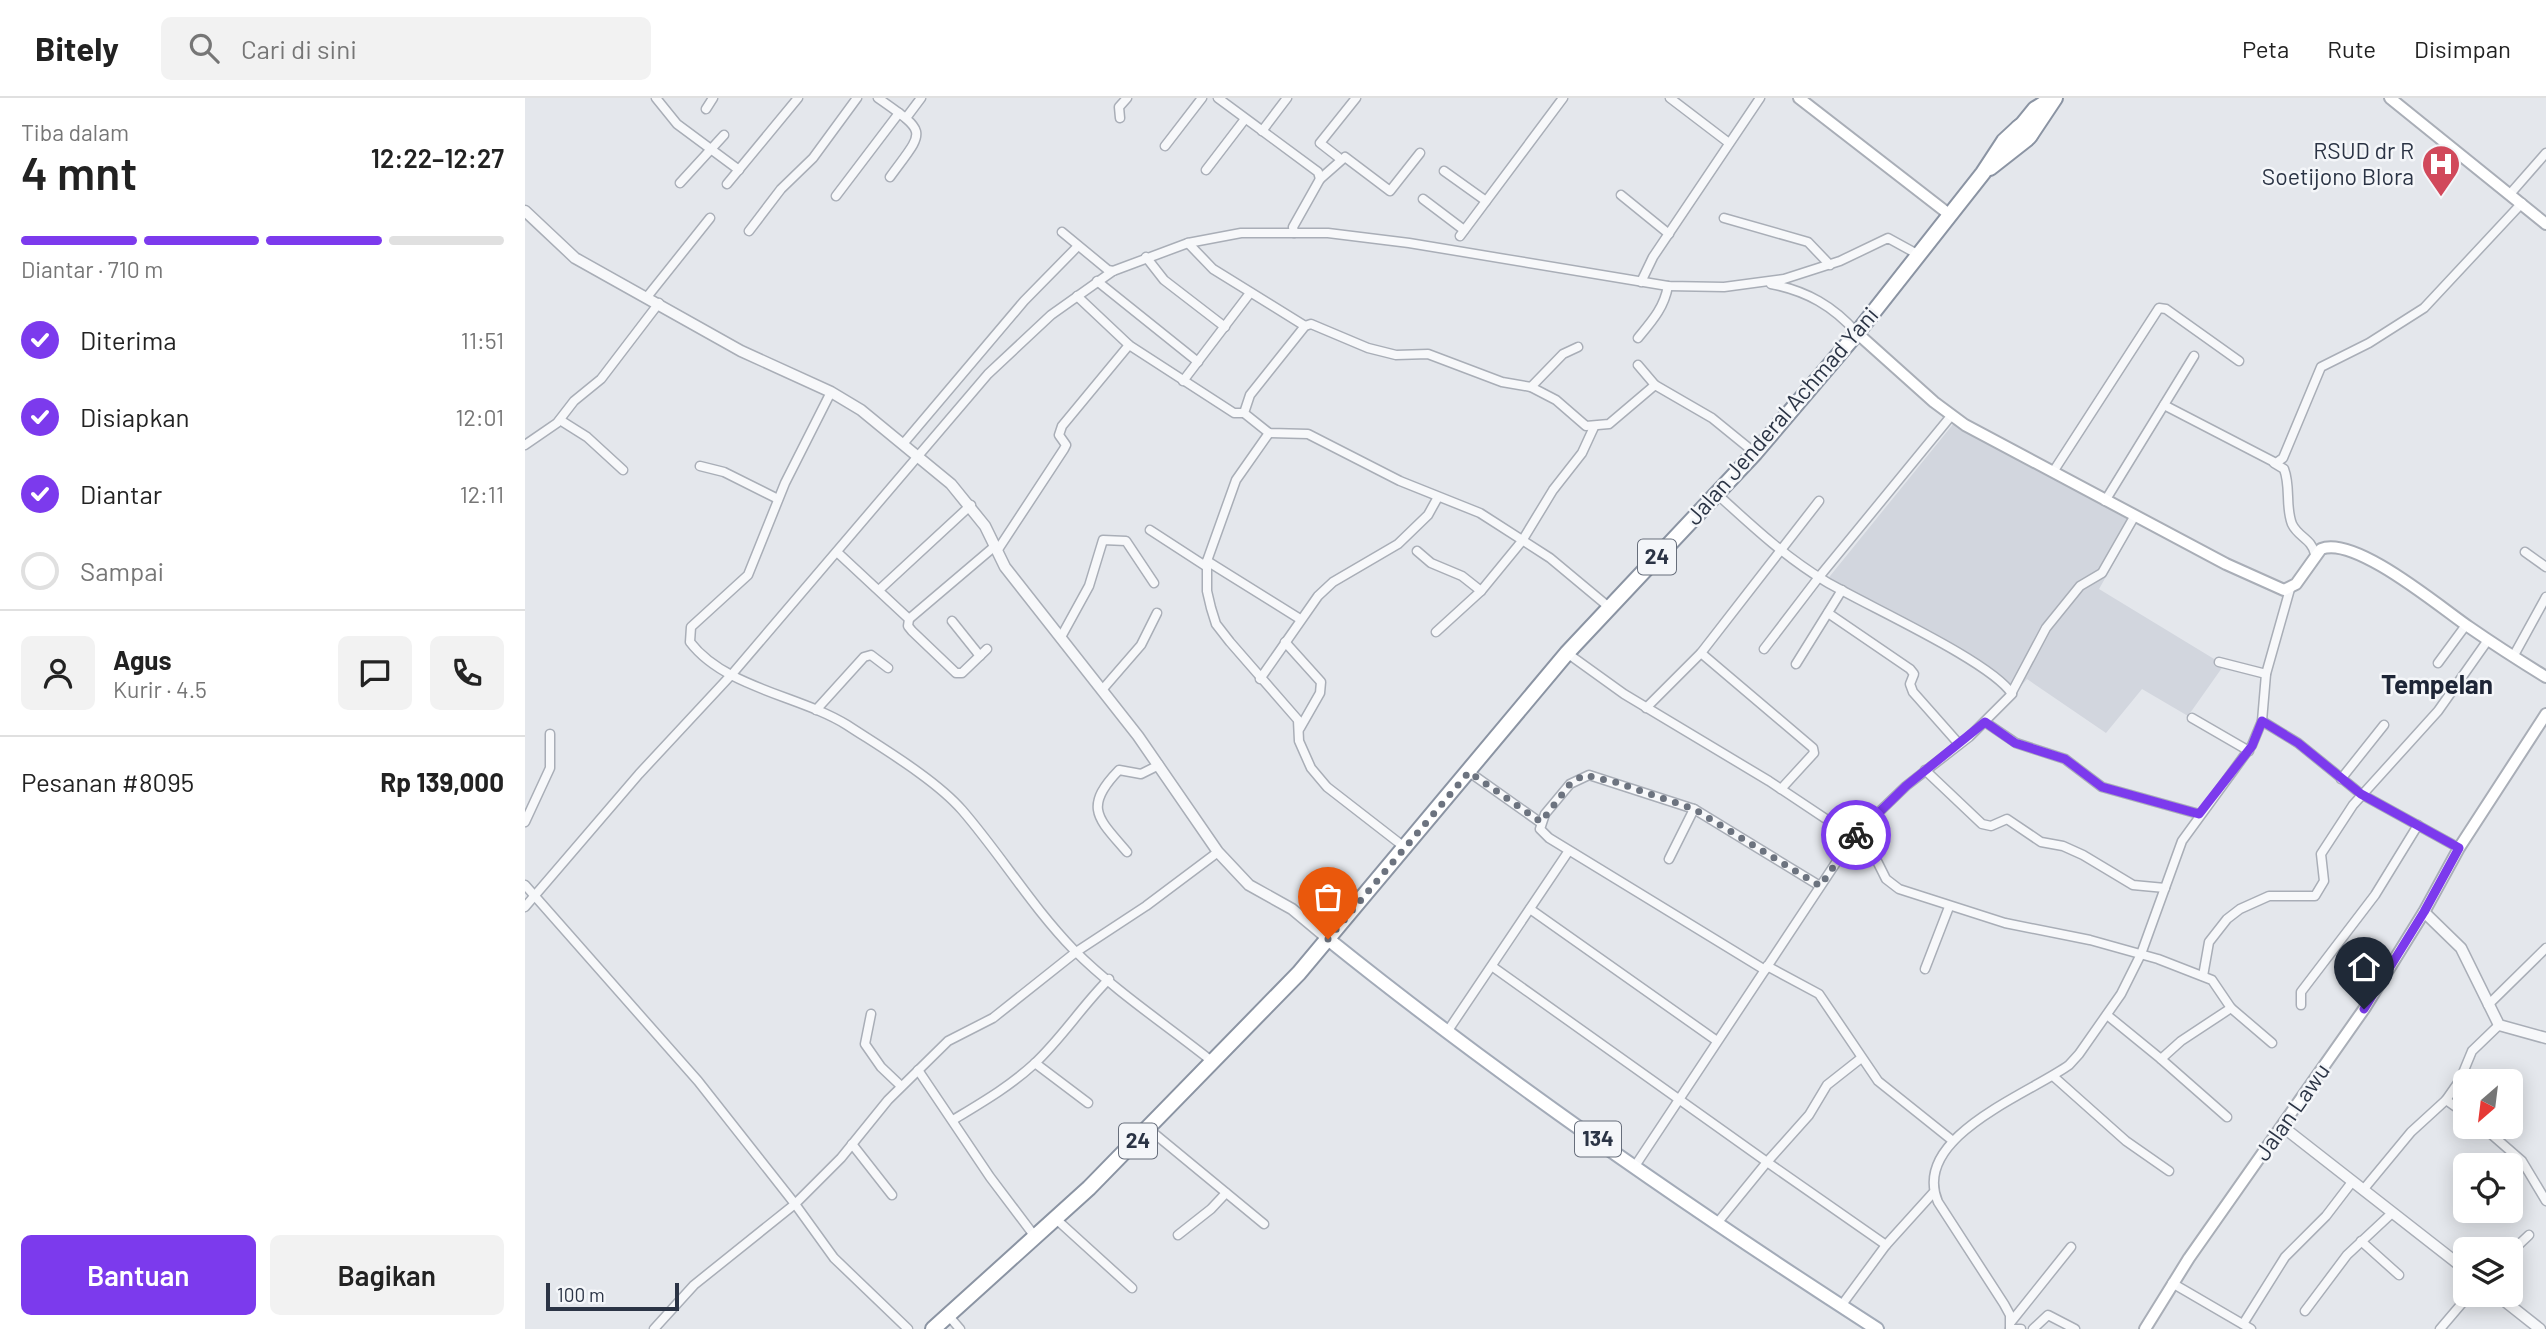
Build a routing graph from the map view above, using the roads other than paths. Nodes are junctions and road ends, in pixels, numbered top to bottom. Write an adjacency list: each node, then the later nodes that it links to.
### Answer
1 (656, 98): 26 (street)
2 (713, 98): 18 (street)
3 (798, 98): 30 (street)
4 (857, 98): 48 (street)
5 (878, 98): 19 (street)
6 (921, 98): 19 (street)
7 (1126, 98): 20 (street)
8 (1202, 98): 25 (street)
9 (1218, 98): 21 (street)
10 (1287, 98): 22 (street)
11 (1356, 98): 29 (street)
12 (1563, 98): 41 (street)
13 (1670, 98): 24 (street)
14 (1761, 98): 24 (street)
15 (2054, 98): 44 (highway, Jalan Jenderal Achmad Yani / 24)
16 (2390, 98): 37 (main road)
17 (1801, 99): 44 (main road)
18 (706, 108)
19 (902, 115): 33 (street); 39 (street)
20 (1120, 118)
21 (1245, 119): 22 (street); 31 (street)
22 (1262, 131): 34 (street)
23 (724, 135): 26 (street)
24 (1730, 143): 51 (street)
25 (1165, 146)
26 (711, 150): 30 (street); 35 (street)
27 (1420, 153): 34 (street)
28 (2546, 153): 37 (street)
29 (1338, 157)
30 (739, 170): 36 (street)
31 (1206, 170)
32 (1444, 171): 41 (street)
33 (890, 177)
34 (1320, 179): 50 (street)
35 (680, 183)
36 (727, 184)
37 (2510, 194): 42 (main road)
38 (1621, 195): 51 (street)
39 (836, 196)
40 (1423, 200): 41 (street)
41 (1486, 201)
42 (2522, 204): 47 (main road); 90 (street)
43 (525, 211): 64 (street)
44 (1950, 215): 54 (highway, Jalan Jenderal Achmad Yani / 24)
45 (710, 218): 64 (street)
46 (1724, 218): 56 (street)
47 (2546, 224)
48 (749, 231)
49 (1062, 232): 53 (street)
50 (1294, 233): 52 (street); 59 (street)
51 (1669, 234): 59 (street)
52 (1188, 243): 55 (street); 62 (street)
53 (1078, 246): 57 (street); 86 (street)
54 (1919, 255): 56 (street); 68 (highway, Jalan Jenderal Achmad Yani / 24)
55 (1146, 257): 57 (street); 67 (street)
56 (1830, 265): 60 (street)
57 (1113, 271): 58 (street)
58 (1097, 281): 63 (street); 74 (street)
59 (1641, 282): 61 (street)
60 (1765, 283): 61 (street); 68 (street)
61 (1668, 286): 69 (street)
62 (1250, 293): 66 (street); 67 (street)
63 (1077, 296): 70 (street); 89 (street)
64 (647, 297): 65 (street)
65 (659, 303): 79 (street); 83 (street)
66 (1305, 326): 78 (street); 81 (street)
67 (1225, 327): 74 (street)
68 (1857, 333): 82 (main road); 88 (highway, Jalan Jenderal Achmad Yani / 24)
69 (1638, 338)
70 (1129, 345): 76 (street); 103 (street)
71 (1578, 347): 78 (street)
72 (2194, 356): 80 (street)
73 (2239, 361): 93 (street)
74 (1198, 362): 76 (street)
75 (1638, 365): 77 (street)
76 (1183, 381): 81 (street)
77 (1655, 385): 84 (street); 88 (street)
78 (1531, 387): 84 (street)
79 (831, 391): 86 (street); 96 (street)
80 (2164, 405): 90 (street); 98 (street)
81 (1244, 413): 85 (street)
82 (1951, 416): 93 (main road); 111 (street)
83 (560, 420): 87 (street); 92 (street)
84 (1594, 427): 102 (street)
85 (1269, 433): 95 (street); 109 (street)
86 (903, 444): 89 (street)
87 (525, 445)
88 (1755, 453): 94 (highway, Jalan Jenderal Achmad Yani / 24)
89 (917, 455): 99 (street); 105 (street)
90 (2274, 463): 108 (street)
91 (700, 466): 96 (street)
92 (623, 470)
93 (2053, 472): 98 (main road)
94 (1717, 494): 106 (street); 118 (highway, Jalan Jenderal Achmad Yani / 24)
95 (1438, 497): 102 (street); 122 (street)
96 (778, 499): 139 (street)
97 (1819, 501): 106 (street)
98 (2105, 501): 100 (main road)
99 (971, 505): 103 (street); 114 (street)
100 (2134, 517): 113 (main road); 144 (street)
101 (1150, 530): 109 (street)
102 (1522, 541): 116 (street); 118 (street)
103 (996, 548): 121 (street); 126 (street)
104 (1417, 551): 116 (street)
105 (837, 552): 114 (street); 139 (street)
106 (1781, 552): 111 (street); 132 (street)
107 (2525, 552): 110 (street)
108 (2315, 554): 113 (main road); 124 (main road)
109 (1207, 564): 122 (street); 142 (street)
110 (2546, 567)
111 (1819, 577): 115 (street); 130 (street)
112 (1154, 583): 126 (street)
113 (2290, 589): 140 (street)
114 (879, 590): 121 (street)
115 (1842, 590): 120 (street); 144 (street)
116 (1481, 592): 125 (street)
117 (2546, 597): 134 (street)
118 (1610, 608): 131 (highway, Jalan Jenderal Achmad Yani / 24)
119 (1157, 613): 143 (street)
120 (1828, 613): 137 (street); 154 (street)
121 (909, 619): 133 (street)
122 (1300, 619): 128 (street)
123 (952, 621): 133 (street)
124 (2466, 625): 127 (main road); 136 (street)
125 (1436, 632)
126 (1061, 637): 143 (street)
127 (2488, 640): 134 (main road); 161 (street)
128 (1285, 642): 142 (street); 152 (street)
129 (988, 649): 133 (street)
130 (1764, 649)
131 (1567, 653): 145 (street); 158 (highway, Jalan Jenderal Achmad Yani / 24)
132 (1701, 653): 145 (street); 160 (street)
133 (980, 656)
134 (2513, 657): 141 (main road)
135 (2219, 662): 140 (street)
136 (2438, 663)
137 (1796, 664)
138 (888, 668): 146 (street)
139 (733, 673): 146 (street); 177 (street)
140 (2266, 674): 149 (street)
141 (2546, 677)
142 (1260, 680): 152 (street)
143 (1102, 690): 156 (street)
144 (2012, 692): 150 (street)
145 (1646, 708): 160 (street)
146 (816, 710): 184 (street)
147 (2546, 714): 169 (main road, Jalan Lawu)
148 (2192, 718): 155 (street)
149 (2262, 721): 155 (street); 159 (street)
150 (1985, 722): 154 (street); 163 (street)
151 (2384, 725): 159 (street)
152 (1300, 728): 168 (street)
153 (550, 734): 164 (street)
154 (1959, 744): 157 (street)
155 (2249, 751): 163 (street)
156 (1159, 765): 170 (street); 171 (street)
157 (1926, 770): 167 (street); 176 (street)
158 (1469, 772): 165 (street); 168 (highway, Jalan Jenderal Achmad Yani / 24)
159 (2341, 779): 161 (street)
160 (1781, 789): 167 (street)
161 (2361, 794): 166 (street); 189 (street)
162 (1694, 809): 165 (street); 173 (street); 175 (street)
163 (2199, 814): 176 (street)
164 (525, 822)
165 (1541, 822): 172 (street)
166 (2418, 825): 169 (street); 191 (street)
167 (1853, 837): 175 (street); 178 (street)
168 (1403, 846): 182 (highway, Jalan Jenderal Achmad Yani / 24)
169 (2459, 848): 181 (main road, Jalan Lawu)
170 (1126, 852)
171 (1218, 852): 182 (street); 184 (street)
172 (1568, 852): 180 (street); 187 (street)
173 (1669, 859)
174 (525, 885): 177 (street)
175 (1820, 886): 187 (street)
176 (2165, 888): 185 (street)
177 (535, 896): 179 (street); 228 (street)
178 (1949, 906): 185 (street); 188 (street)
179 (525, 907)
180 (1530, 909): 186 (street); 199 (street)
181 (2424, 912): 192 (street); 214 (main road, Jalan Lawu)
182 (1328, 939): 197 (main road, 134); 204 (highway, 24)
183 (2546, 948): 192 (street)
184 (1076, 952): 190 (street); 205 (street)
185 (2141, 954): 189 (street); 195 (street)
186 (1493, 967): 197 (street); 208 (street)
187 (1766, 968): 199 (street); 201 (street)
188 (1925, 969)
189 (2203, 976): 193 (street)
190 (1109, 979): 203 (street); 204 (street)
191 (2301, 1005)
192 (2488, 1005): 196 (street)
193 (2231, 1008): 200 (street); 202 (street)
194 (871, 1014): 207 (street)
195 (2107, 1015): 202 (street); 206 (street)
196 (2499, 1025): 198 (street); 209 (street)
197 (1447, 1032): 220 (main road, 134)
198 (2546, 1038)
199 (1717, 1041): 208 (street)
200 (2272, 1043)
201 (1860, 1059): 217 (street); 219 (street)
202 (2161, 1059): 212 (street)
203 (1035, 1063): 210 (street); 213 (street)
204 (1214, 1063): 215 (highway, 24)
205 (918, 1070): 207 (street); 213 (street)
206 (2053, 1076): 217 (street); 221 (street)
207 (901, 1086): 218 (street)
208 (1679, 1100): 219 (street); 220 (street)
209 (2446, 1100): 211 (street); 223 (street)
210 (1088, 1103)
211 (2453, 1105)
212 (2227, 1117)
213 (953, 1120): 235 (street)
214 (2283, 1127): 222 (street); 242 (main road, Jalan Lawu)
215 (1150, 1130): 224 (street); 230 (highway, 24)
216 (2497, 1139): 227 (street)
217 (1953, 1141): 225 (street)
218 (852, 1144): 226 (street); 228 (street)
219 (1767, 1162): 231 (street); 238 (street)
220 (1635, 1166): 231 (main road, 134)
221 (2168, 1171)
222 (2352, 1182): 223 (street); 250 (street)
223 (2363, 1190): 229 (street)
224 (1226, 1193): 232 (street); 233 (street)
225 (1933, 1193): 238 (street); 249 (street)
226 (892, 1195)
227 (2546, 1201)
228 (795, 1204): 251 (street); 252 (street)
229 (2392, 1213): 236 (street); 240 (street)
230 (1056, 1219): 235 (highway, 24); 243 (street)
231 (1718, 1222): 244 (main road, 134)
232 (1264, 1224)
233 (1178, 1235)
234 (2529, 1235): 237 (street)
235 (1036, 1238): 248 (highway, 24)
236 (2361, 1241): 241 (street); 247 (street)
237 (2523, 1241)
238 (1886, 1245): 244 (street)
239 (2071, 1247): 249 (street)
240 (2453, 1260)
241 (2399, 1275)
242 (2172, 1283): 250 (street); 259 (main road, Jalan Lawu)
243 (1132, 1289)
244 (1841, 1306): 255 (main road, 134)
245 (2459, 1307): 260 (street)
246 (2512, 1307): 261 (street)
247 (2305, 1311)
248 (948, 1315): 253 (highway, 24); 254 (street)
249 (2010, 1326): 256 (street)
250 (2247, 1326)
251 (654, 1329)
252 (908, 1329)
253 (933, 1329)
254 (960, 1329)
255 (1877, 1329)
256 (2021, 1329)
257 (2033, 1329): 258 (street)
258 (2075, 1329)
259 (2145, 1329)
260 (2440, 1329)
261 (2540, 1329)

